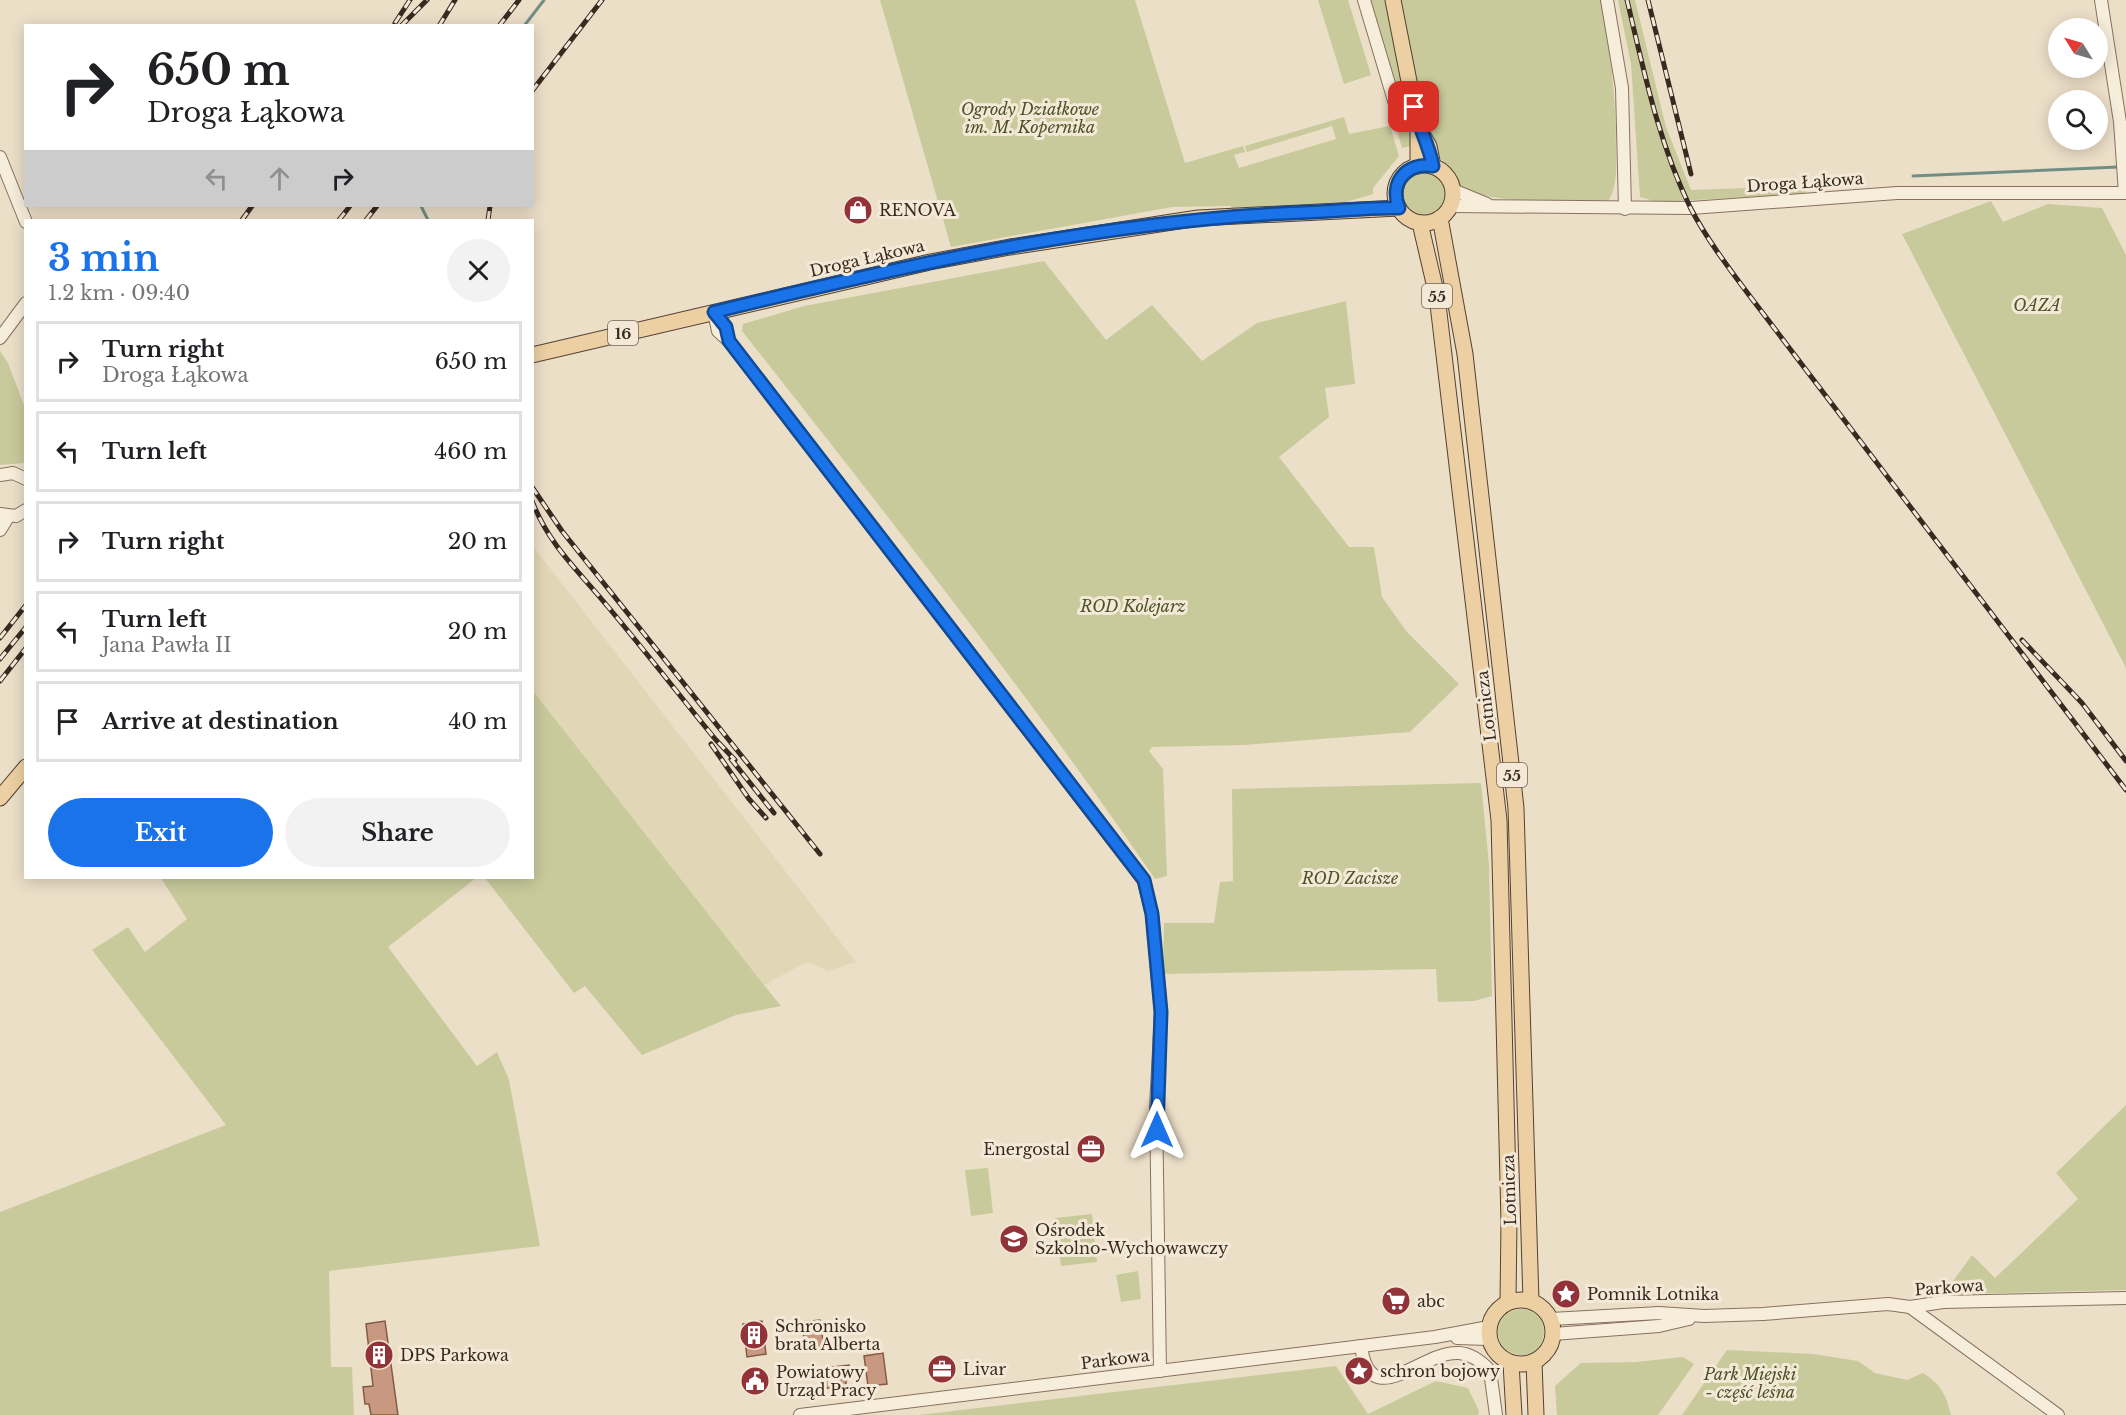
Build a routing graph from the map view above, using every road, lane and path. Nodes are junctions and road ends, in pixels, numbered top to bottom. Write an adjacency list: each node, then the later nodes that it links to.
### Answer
1 (1364, 0): 5 (street)
2 (1393, 0): 7 (main road)
3 (1607, 0): 15 (street)
4 (2101, 0): 10 (street)
5 (1398, 114)
6 (0, 157): 17 (street)
7 (1425, 166): 8 (main road); 9 (main road, 16)
8 (1453, 190): 11 (street, Droga Łąkowa); 12 (main road)
9 (1395, 192): 13 (main road, Droga Łąkowa / 16); 14 (main road)
10 (2125, 193): 15 (street, Droga Łąkowa)
11 (1487, 204): 12 (street, Droga Łąkowa); 15 (street, Droga Łąkowa)
12 (1451, 206): 16 (main road)
13 (1358, 208): 14 (main road, Droga Łąkowa / 16); 20 (main road, Droga Łąkowa / 16)
14 (1399, 208): 18 (main road)
15 (1625, 209)
16 (1440, 218): 18 (main road); 31 (main road, Lotnicza / 55)
17 (25, 219)
18 (1420, 223): 32 (main road, Lotnicza / 55)
19 (24, 306): 21 (street)
20 (714, 312): 22 (main road, Droga Łąkowa / 16); 39 (street)
21 (0, 338)
22 (534, 355)
23 (22, 474): 24 (street)
24 (0, 475)
25 (24, 511): 26 (street)
26 (4, 516): 27 (street)
27 (0, 530)
28 (24, 769): 29 (main road)
29 (0, 798)
30 (2126, 1298): 33 (street, Parkowa)
31 (1531, 1301): 32 (main road); 34 (main road)
32 (1508, 1302): 35 (main road)
33 (1910, 1308): 34 (street, Parkowa); 44 (street)
34 (1552, 1327): 37 (main road)
35 (1489, 1333): 36 (street, Parkowa); 38 (main road)
36 (1361, 1346): 39 (street, Parkowa); 41 (street)
37 (1534, 1362): 38 (main road); 43 (main road)
38 (1511, 1363): 42 (main road)
39 (1160, 1371): 40 (street, Parkowa)
40 (800, 1415)
41 (1496, 1415)
42 (1514, 1415)
43 (1536, 1415)
44 (2058, 1415)

